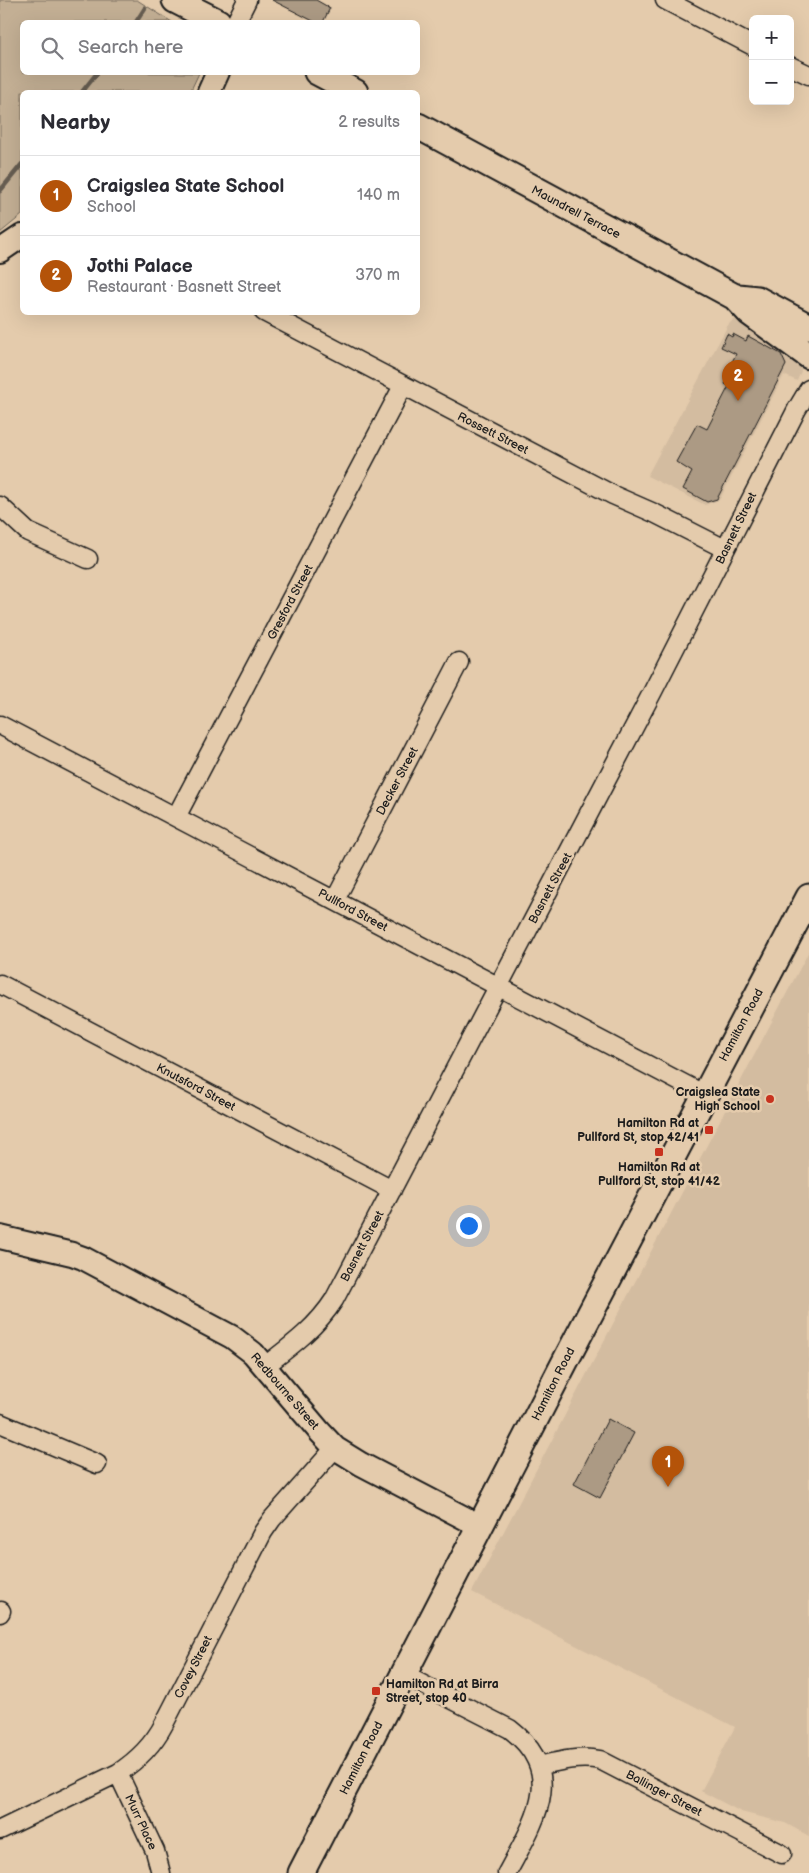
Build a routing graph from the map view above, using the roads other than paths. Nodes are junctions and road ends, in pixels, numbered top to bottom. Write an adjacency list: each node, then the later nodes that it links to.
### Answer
1 (175, 0): 4 (main road)
2 (246, 0): 5 (street)
3 (665, 0): 6 (street)
4 (214, 20)
5 (237, 20)
6 (749, 44)
7 (794, 68): 10 (street)
8 (217, 75): 11 (street)
9 (323, 75): 12 (main road)
10 (809, 75)
11 (210, 90)
12 (351, 90)
13 (420, 127): 16 (main road, Maundrell Terrace)
14 (20, 237): 15 (street)
15 (0, 251)
16 (736, 296): 18 (main road, Maundrell Terrace); 19 (main road, Maundrell Terrace)
17 (270, 315): 20 (street, Rossett Street)
18 (809, 327)
19 (809, 356)
20 (403, 386): 23 (street, Rossett Street); 27 (street, Gresford Street)
21 (809, 389): 23 (street, Basnett Street)
22 (0, 506): 24 (street)
23 (725, 549): 31 (street, Basnett Street)
24 (88, 559)
25 (459, 662): 29 (street, Decker Street)
26 (0, 725): 27 (street, Pullford Street)
27 (176, 817): 29 (street, Pullford Street)
28 (809, 897): 32 (main road, Hamilton Road)
29 (335, 900): 31 (street, Pullford Street)
30 (0, 984): 33 (street, Knutsford Street)
31 (498, 986): 32 (street, Pullford Street); 33 (street, Basnett Street)
32 (705, 1095): 39 (main road, Hamilton Road)
33 (392, 1190): 35 (street, Basnett Street)
34 (0, 1237): 35 (street, Redbourne Street)
35 (265, 1366): 37 (street, Redbourne Street)
36 (0, 1423): 38 (street)
37 (335, 1448): 39 (street, Redbourne Street); 42 (street, Covey Street)
38 (97, 1464)
39 (480, 1526): 40 (main road, Hamilton Road)
40 (404, 1675): 41 (street); 46 (main road, Hamilton Road)
41 (539, 1766): 44 (street, Ballinger Street); 47 (street)
42 (118, 1773): 43 (street, Covey Street); 45 (street, Murr Place)
43 (0, 1830)
44 (782, 1854)
45 (161, 1873)
46 (302, 1873)
47 (507, 1873)

